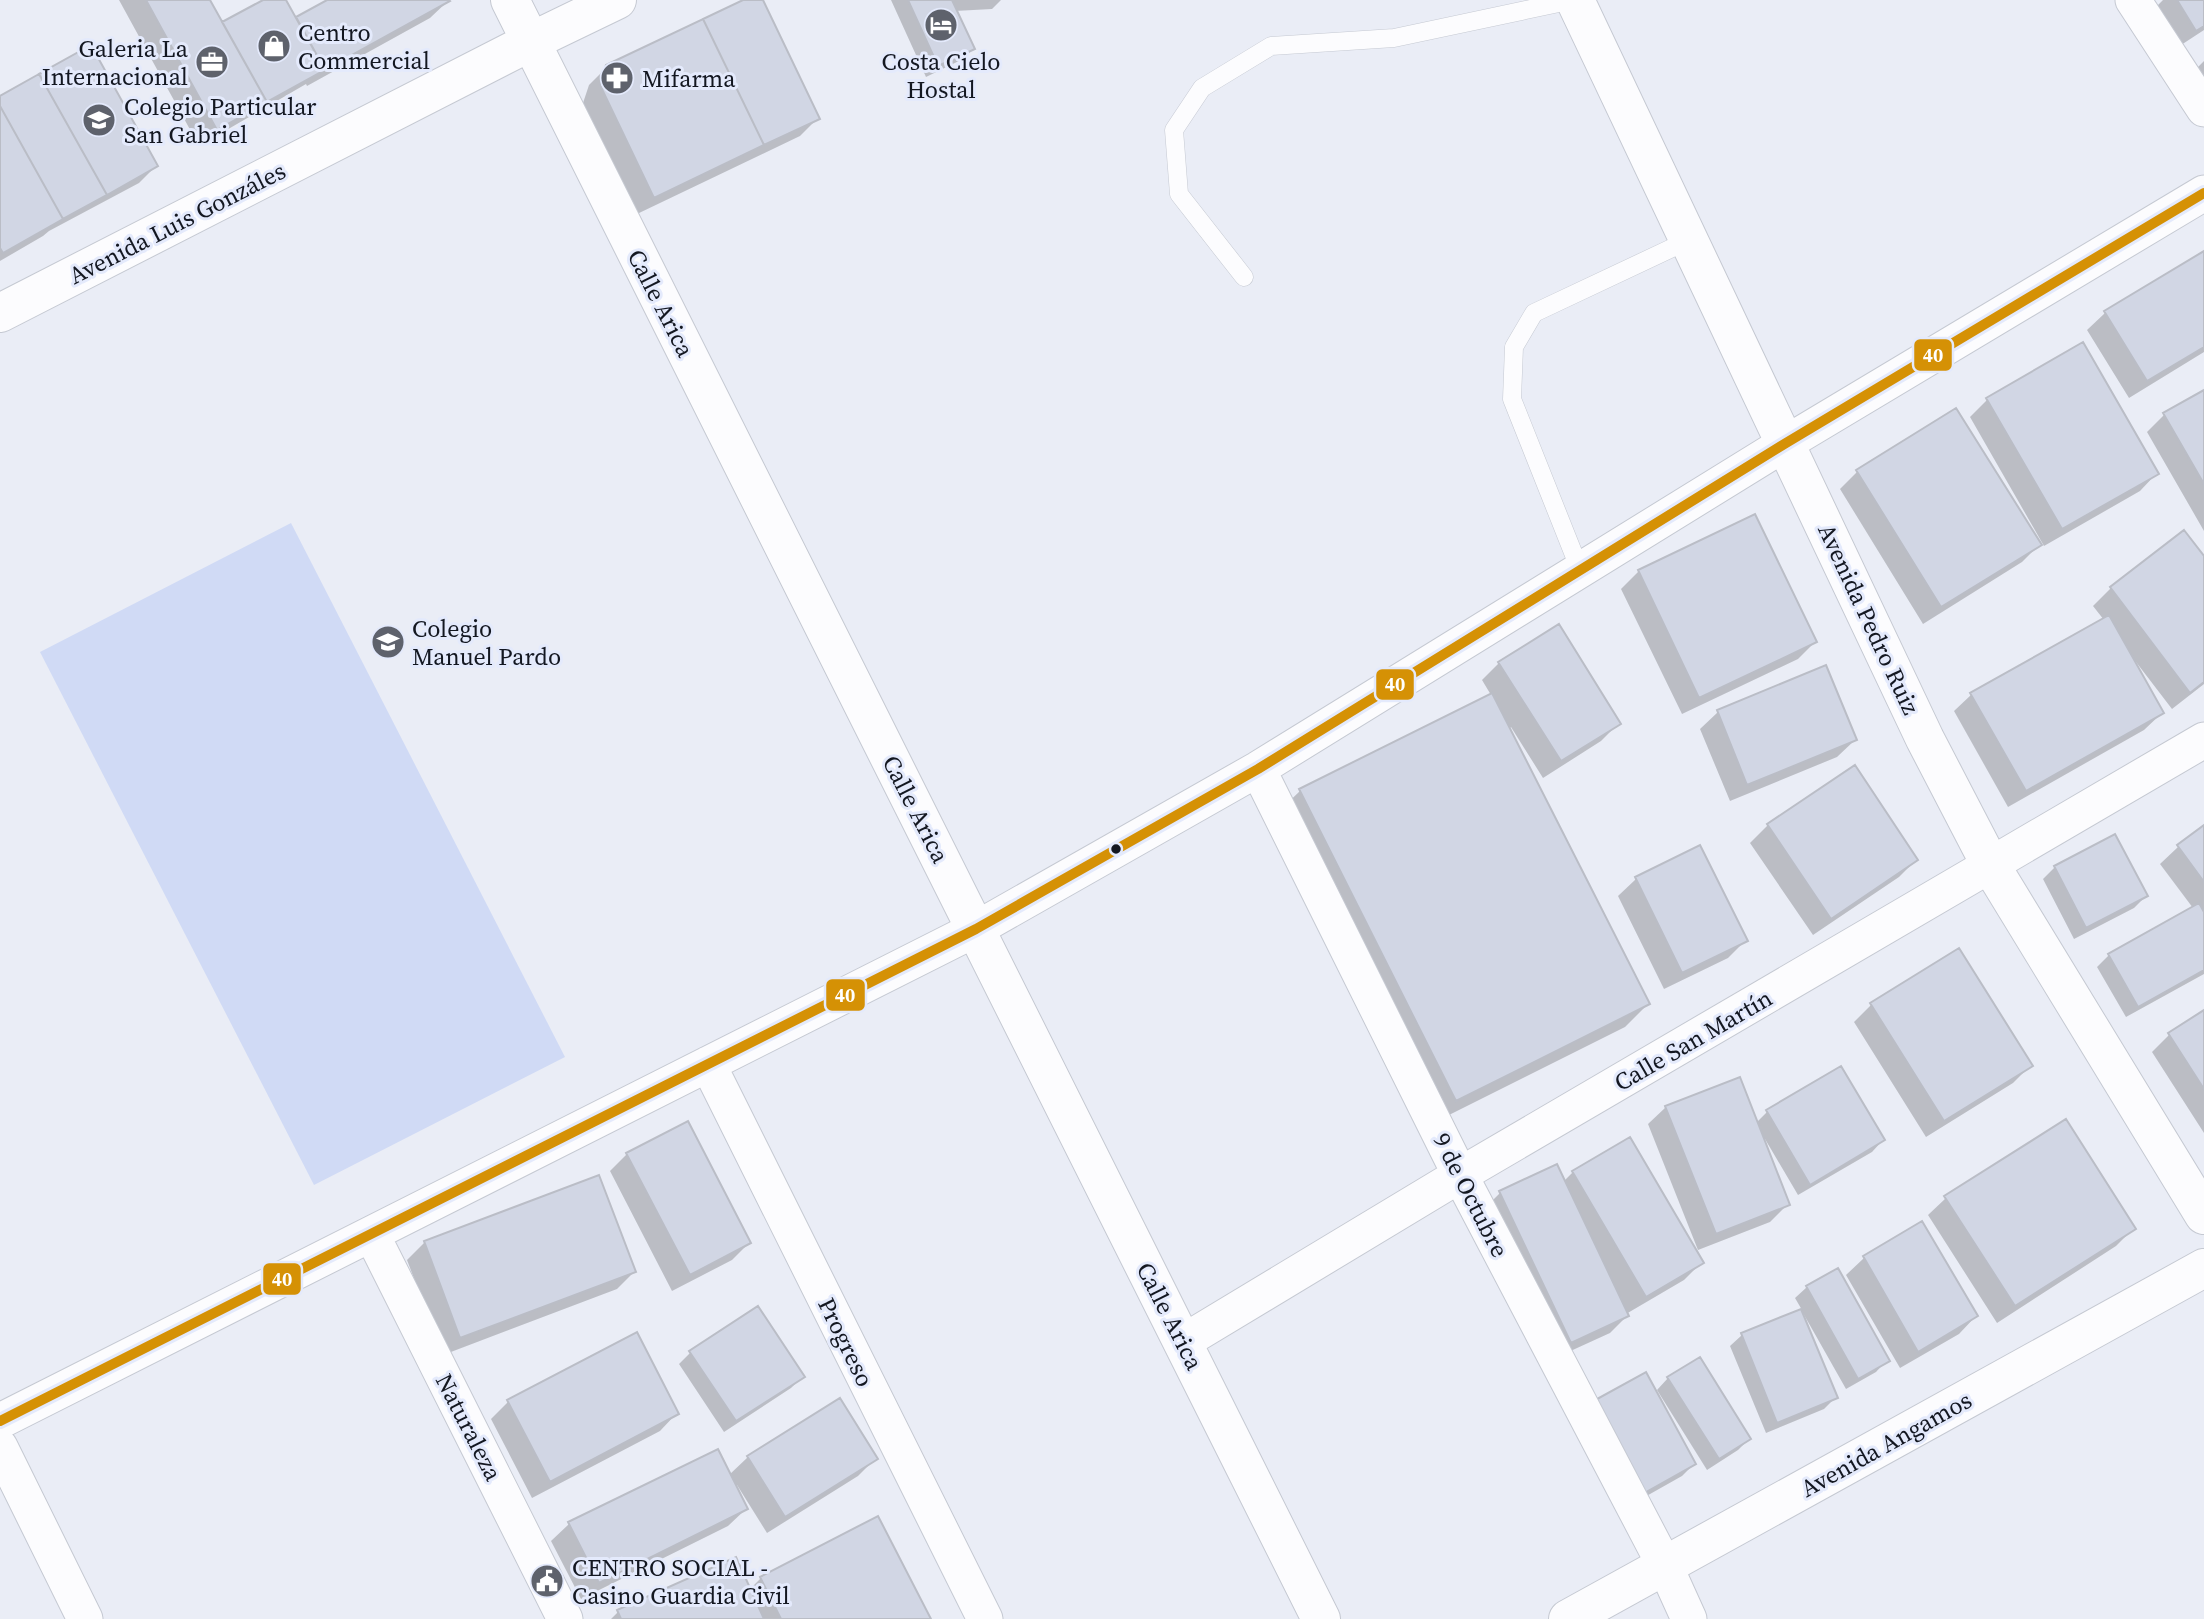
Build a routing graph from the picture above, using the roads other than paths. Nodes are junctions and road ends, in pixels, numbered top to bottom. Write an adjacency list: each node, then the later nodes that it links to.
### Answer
1 (510, 0): 5 (street, Calle Arica)
2 (617, 0): 5 (street, Avenida Luis Gonzáles)
3 (1574, 0): 8 (street, Avenida Pedro Ruiz); 9 (lane)
4 (2133, 0): 6 (street)
5 (530, 42): 10 (street, Avenida Luis Gonzáles); 16 (street, Calle Arica)
6 (2204, 109)
7 (2204, 193): 11 (street)
8 (1689, 240): 11 (street, Avenida Pedro Ruiz); 12 (lane)
9 (1244, 278)
10 (0, 313)
11 (1786, 443): 12 (street); 15 (street, Avenida Pedro Ruiz)
12 (1580, 570): 14 (street)
13 (2204, 740): 15 (street, Calle San Martín)
14 (1258, 769): 16 (street); 18 (street, 9 de Octubre)
15 (1991, 866): 18 (street, Calle San Martín); 19 (street, Avenida Pedro Ruiz)
16 (976, 929): 17 (street); 22 (street, Calle Arica)
17 (708, 1064): 20 (street); 28 (street, Progreso)
18 (1460, 1175): 22 (street, Calle San Martín); 25 (street, 9 de Octubre)
19 (2204, 1215)
20 (372, 1235): 23 (street); 27 (street, Naturaleza)
21 (2204, 1268): 25 (street, Avenida Angamos)
22 (1183, 1342): 29 (street, Calle Arica)
23 (0, 1422)
24 (0, 1447): 26 (street)
25 (1665, 1566): 30 (street, Avenida Angamos); 31 (street, 9 de Octubre)
26 (85, 1619)
27 (565, 1619)
28 (985, 1619)
29 (1321, 1619)
30 (1568, 1619)
31 (1689, 1619)

